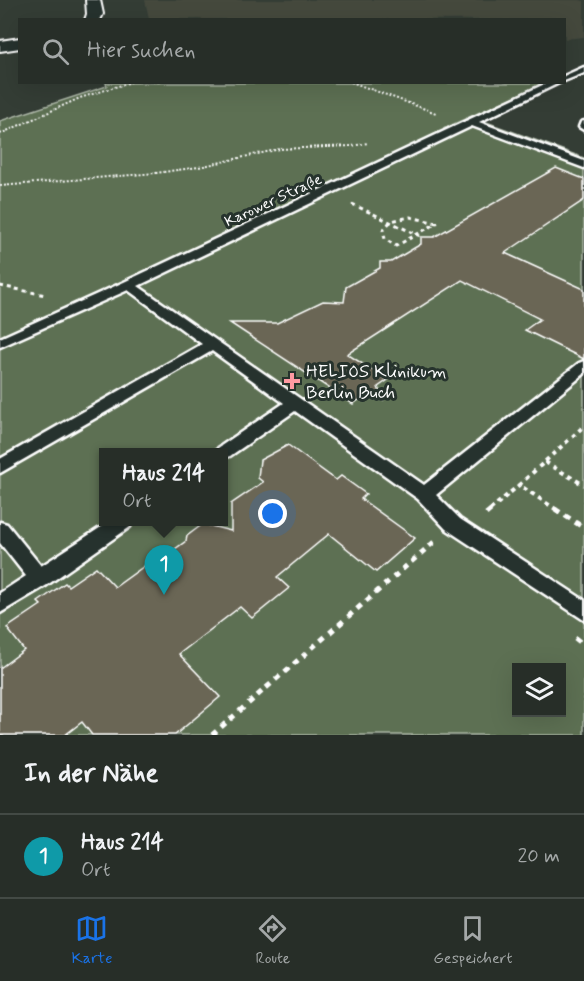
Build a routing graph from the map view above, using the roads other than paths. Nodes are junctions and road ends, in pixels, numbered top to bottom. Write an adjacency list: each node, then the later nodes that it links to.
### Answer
1 (93, 0): 2 (street)
2 (93, 18)
3 (18, 43): 4 (street)
4 (0, 46)
5 (584, 70): 6 (lane, Karower Straße)
6 (566, 78)
7 (566, 81): 8 (lane)
8 (584, 83)
9 (554, 84): 10 (lane, Karower Straße)
10 (470, 124): 11 (lane); 12 (lane, Karower Straße)
11 (584, 165)
12 (129, 285): 13 (lane, Karower Straße); 14 (lane)
13 (0, 343)
14 (213, 344): 16 (lane); 18 (lane)
15 (584, 366): 19 (lane)
16 (297, 402): 17 (lane); 19 (lane)
17 (228, 450)
18 (0, 467)
19 (424, 494): 24 (lane)
20 (117, 526): 22 (lane)
21 (0, 529): 22 (lane)
22 (40, 579): 23 (lane)
23 (0, 604)
24 (584, 611)

